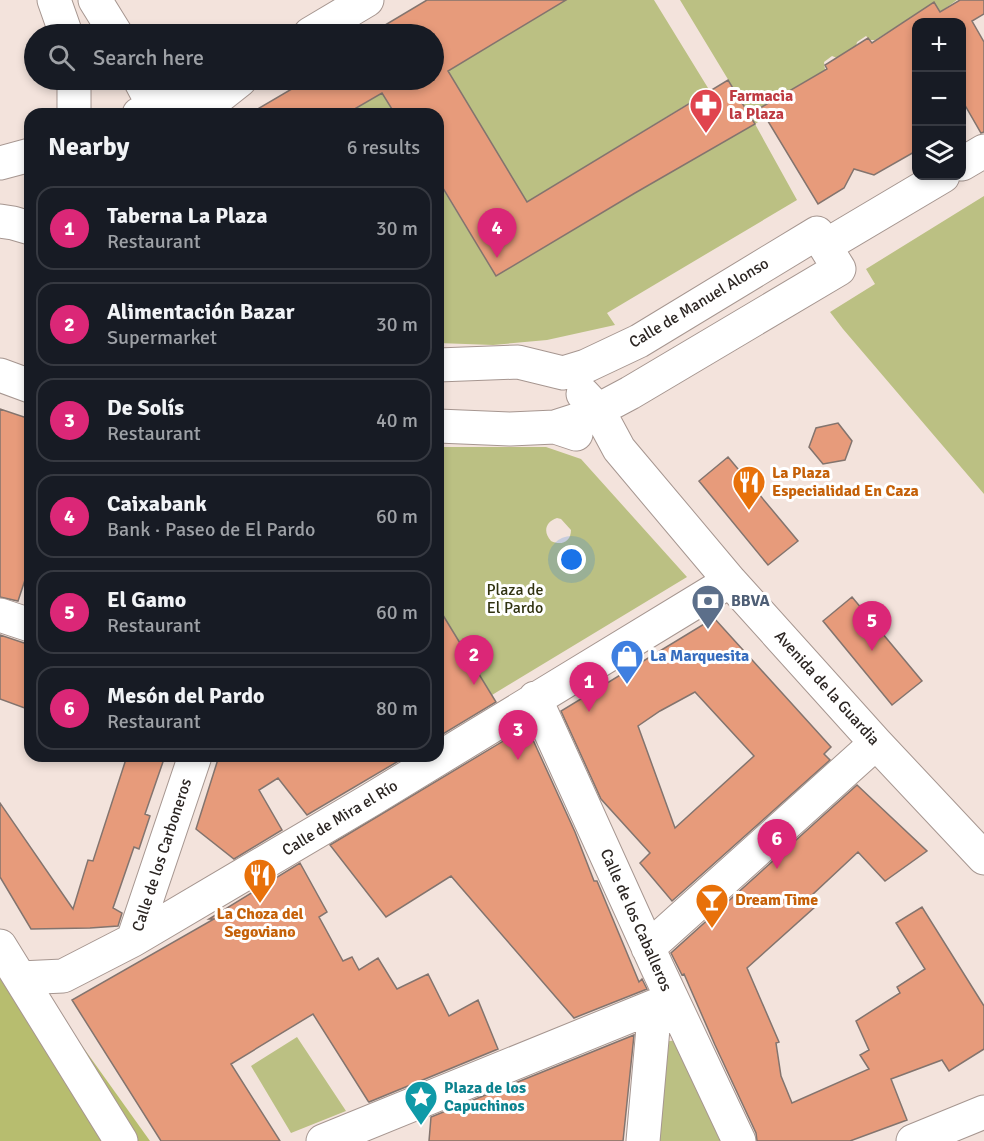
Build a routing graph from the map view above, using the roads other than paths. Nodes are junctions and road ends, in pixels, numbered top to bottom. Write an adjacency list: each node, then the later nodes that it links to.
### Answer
1 (54, 0): 4 (street)
2 (95, 0): 5 (street)
3 (367, 0): 6 (street)
4 (62, 24)
5 (110, 24)
6 (327, 24)
7 (74, 90): 11 (street)
8 (181, 90): 10 (street)
9 (227, 90): 12 (street)
10 (148, 103)
11 (74, 108)
12 (204, 108)
13 (984, 151): 15 (street)
14 (24, 157): 16 (street)
15 (966, 162)
16 (0, 163)
17 (936, 180): 20 (street)
18 (0, 221): 19 (street)
19 (24, 226)
20 (825, 246): 22 (street, Calle de Manuel Alonso); 25 (street)
21 (444, 365): 22 (street)
22 (563, 373): 25 (street, Avenida de la Guardia)
23 (0, 375): 24 (street)
24 (24, 384)
25 (598, 410): 27 (street); 28 (street, Avenida de la Guardia)
26 (444, 426): 27 (street)
27 (555, 427): 28 (street)
28 (620, 450): 29 (street, Avenida de la Guardia)
29 (730, 581): 32 (street, Calle de Mira el Río); 33 (street, Avenida de la Guardia)
30 (0, 615): 31 (street)
31 (24, 623)
32 (535, 698): 34 (street, Calle de Mira el Río); 40 (street, Calle de los Caballeros)
33 (876, 743): 37 (street, Avenida de la Guardia); 40 (street)
34 (444, 754)
35 (193, 762): 38 (street, Calle de los Carboneros)
36 (432, 762): 38 (street, Calle de Mira el Río)
37 (984, 858)
38 (133, 940): 41 (street, Calle de los Carboneros)
39 (0, 946): 41 (street)
40 (648, 948): 42 (street, Calle de los Caballeros)
41 (20, 978): 45 (street)
42 (672, 999): 44 (street); 47 (street); 48 (street, Calle de los Caballeros)
43 (984, 1112): 49 (street)
44 (379, 1131): 46 (street)
45 (121, 1141)
46 (323, 1141)
47 (643, 1141)
48 (740, 1141)
49 (913, 1141)

